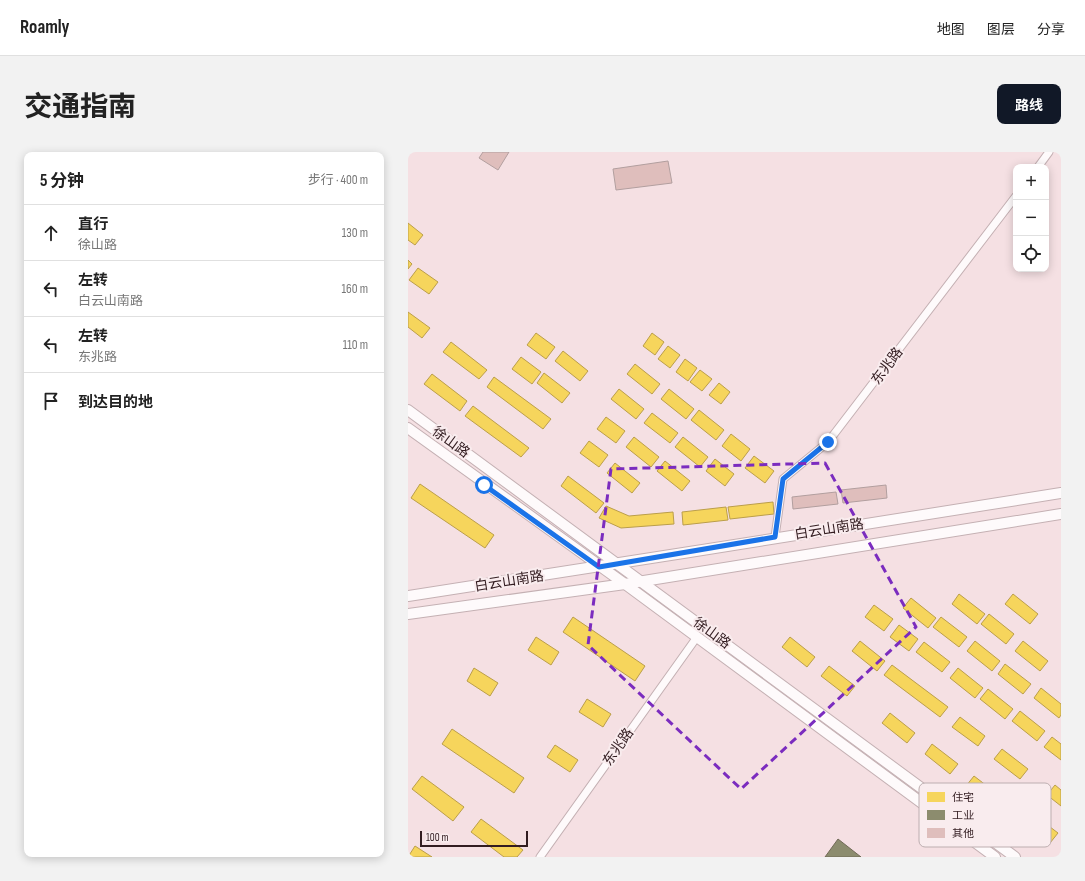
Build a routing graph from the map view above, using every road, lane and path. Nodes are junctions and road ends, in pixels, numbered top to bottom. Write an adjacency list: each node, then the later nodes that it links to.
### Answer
1 (1049, 152): 2 (street)
2 (1040, 164)
3 (1013, 200): 8 (street, 东兆路)
4 (408, 410): 9 (main road, 徐山路)
5 (408, 428): 10 (main road, 徐山路)
6 (1061, 494): 8 (main road, 白云山南路)
7 (1061, 514): 11 (main road, 白云山南路)
8 (775, 537): 9 (main road, 白云山南路)
9 (618, 564): 10 (main road, 白云山南路); 11 (main road, 徐山路)
10 (599, 567): 12 (main road, 徐山路); 13 (main road, 白云山南路)
11 (642, 581): 12 (main road, 白云山南路); 16 (main road, 徐山路)
12 (625, 584): 14 (main road, 白云山南路); 15 (main road, 徐山路)
13 (408, 596)
14 (408, 614)
15 (697, 637): 17 (main road, 徐山路); 20 (street, 东兆路)
16 (919, 786)
17 (919, 801)
18 (981, 847): 21 (main road, 徐山路)
19 (1001, 847): 22 (main road, 徐山路)
20 (540, 857)
21 (995, 857)
22 (1015, 857)

